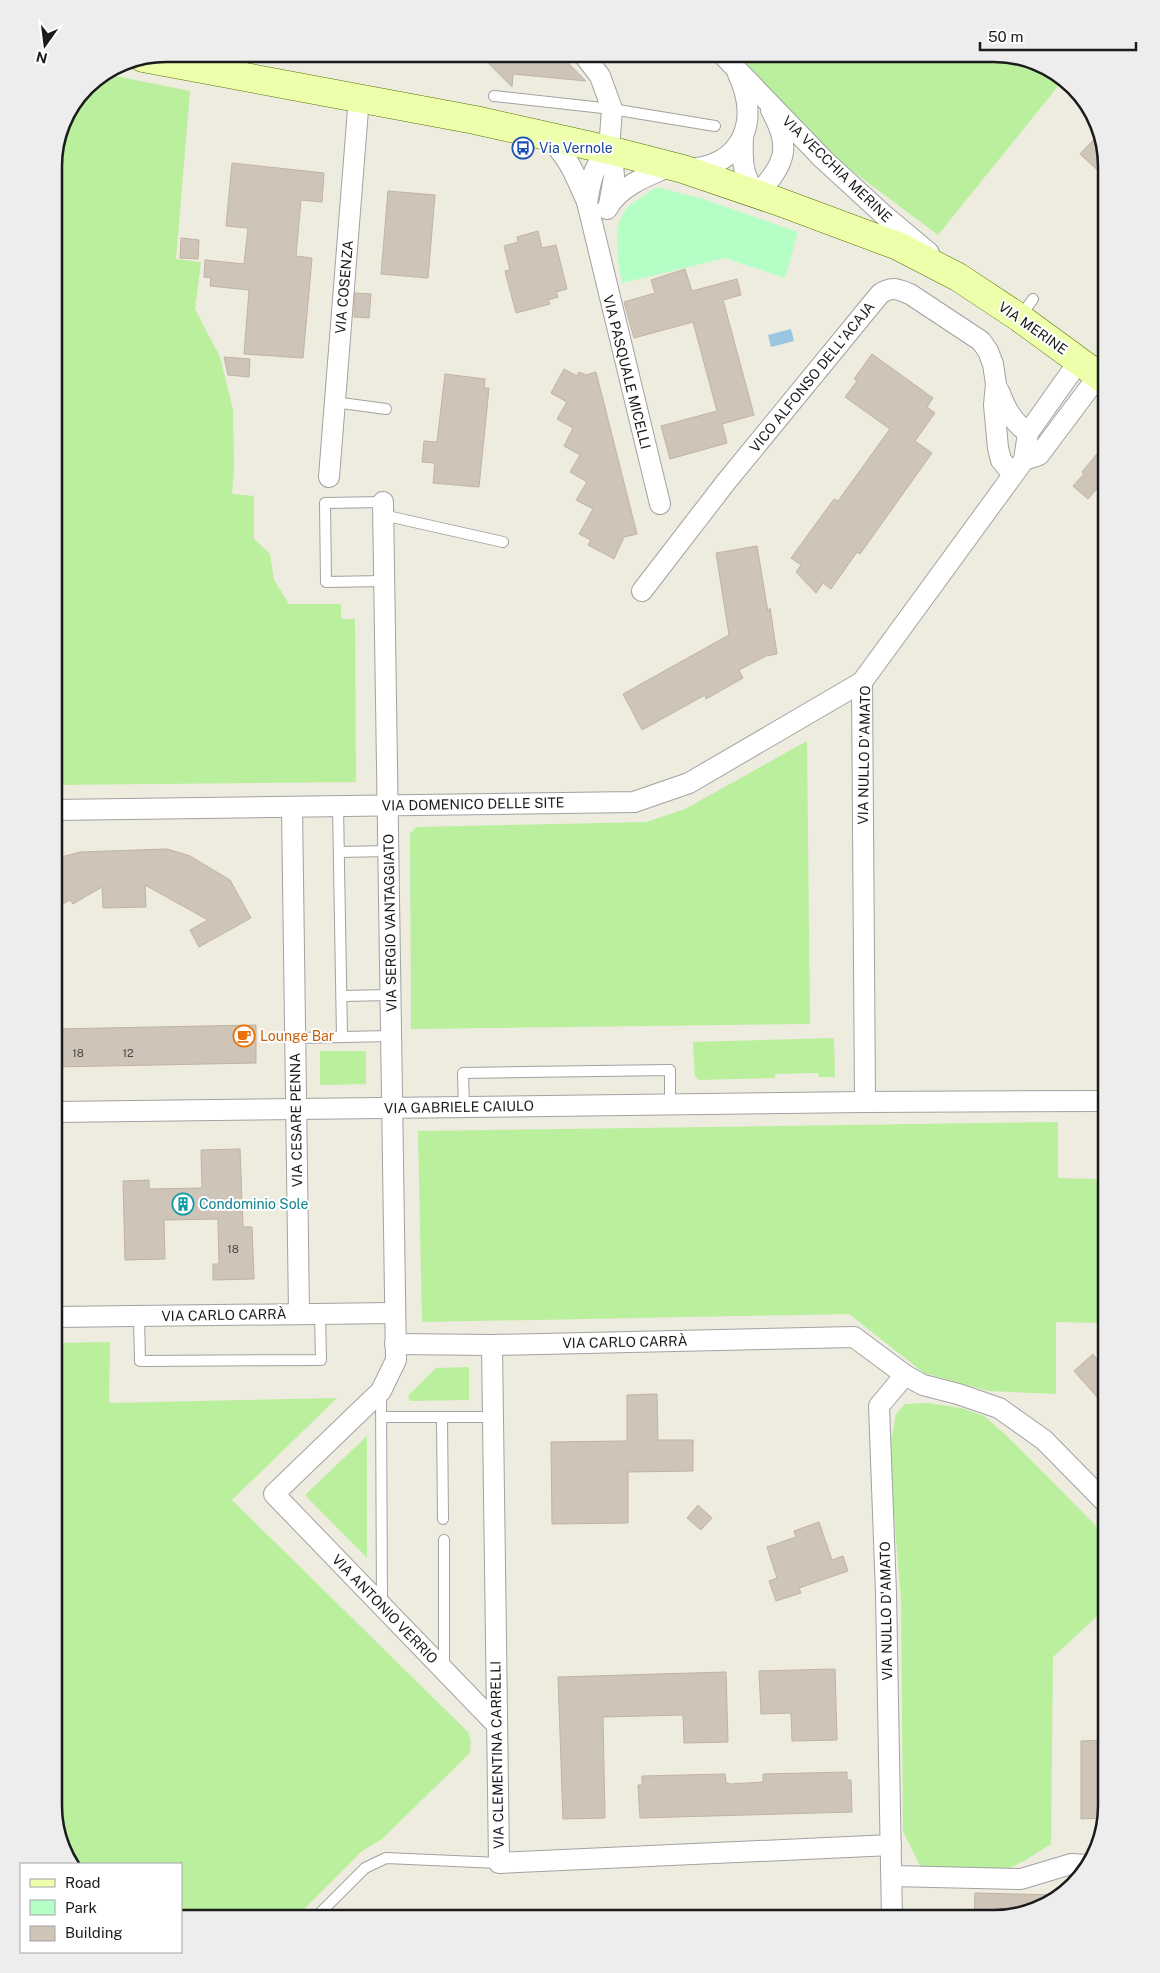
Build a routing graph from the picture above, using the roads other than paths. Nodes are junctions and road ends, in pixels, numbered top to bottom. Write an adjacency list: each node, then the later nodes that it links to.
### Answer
1 (165, 62): 6 (main road)
2 (590, 63): 8 (street)
3 (729, 63): 11 (street)
4 (731, 63): 7 (street, VIA VECCHIA MERINE)
5 (494, 96): 8 (lane)
6 (359, 97): 10 (main road); 21 (street, VIA COSENZA)
7 (764, 97): 14 (street); 18 (street, VIA VECCHIA MERINE)
8 (612, 108): 9 (lane); 12 (street)
9 (714, 126)
10 (545, 135): 12 (main road); 15 (street, VIA PASQUALE MICELLI)
11 (744, 137): 13 (street); 14 (street)
12 (609, 150): 13 (main road); 15 (street, VIA PASQUALE MICELLI); 16 (street)
13 (677, 168): 14 (main road); 16 (street)
14 (756, 195): 18 (main road)
15 (587, 202): 17 (street, VIA PASQUALE MICELLI)
16 (609, 205): 17 (street)
17 (596, 239): 26 (street, VIA PASQUALE MICELLI)
18 (958, 277): 19 (main road, VIA MERINE)
19 (1095, 373): 23 (street, VIA NULLO D'AMATO); 24 (street, VIA NULLO D'AMATO)
20 (996, 384): 23 (street, VICO ALFONSO DELL'ACAJA); 24 (street, VICO ALFONSO DELL'ACAJA); 30 (street, VICO ALFONSO DELL'ACAJA)
21 (334, 402): 22 (lane); 25 (street, VIA COSENZA)
22 (386, 409)
23 (1028, 433): 24 (street, VIA NULLO D'AMATO)
24 (1018, 467): 31 (street, VIA NULLO D'AMATO)
25 (329, 477)
26 (660, 504)
27 (383, 508): 28 (lane); 29 (street, VIA SERGIO VANTAGGIATO); 29 (lane)
28 (503, 542)
29 (384, 581): 32 (street, VIA SERGIO VANTAGGIATO)
30 (642, 591)
31 (862, 682): 32 (street, VIA DOMENICO DELLE SITE); 44 (street, VIA NULLO D'AMATO)
32 (388, 805): 33 (street, VIA DOMENICO DELLE SITE); 36 (street, VIA SERGIO VANTAGGIATO)
33 (338, 806): 34 (street, VIA DOMENICO DELLE SITE); 37 (lane)
34 (292, 807): 35 (street, VIA DOMENICO DELLE SITE); 42 (street, VIA CESARE PENNA)
35 (63, 810)
36 (389, 851): 37 (lane); 38 (street, VIA SERGIO VANTAGGIATO)
37 (339, 852): 39 (lane)
38 (391, 995): 39 (lane); 40 (street, VIA SERGIO VANTAGGIATO)
39 (342, 996): 41 (lane)
40 (391, 1036): 41 (lane); 47 (street, VIA SERGIO VANTAGGIATO)
41 (342, 1037): 42 (lane)
42 (295, 1038): 48 (street, VIA CESARE PENNA)
43 (1098, 1101): 44 (street, VIA GABRIELE CAIULO)
44 (865, 1102): 45 (street, VIA GABRIELE CAIULO)
45 (670, 1104): 46 (street, VIA GABRIELE CAIULO); 46 (lane)
46 (464, 1107): 47 (street, VIA GABRIELE CAIULO)
47 (392, 1108): 48 (street, VIA GABRIELE CAIULO); 50 (street, VIA SERGIO VANTAGGIATO)
48 (296, 1109): 49 (street, VIA GABRIELE CAIULO); 51 (street, VIA CESARE PENNA)
49 (62, 1112)
50 (394, 1313): 52 (street, VIA CARLO CARRÀ); 55 (street, VIA SERGIO VANTAGGIATO)
51 (299, 1314): 52 (street, VIA CARLO CARRÀ); 54 (street, VIA CARLO CARRÀ)
52 (320, 1314): 54 (lane)
53 (62, 1317): 54 (street, VIA CARLO CARRÀ)
54 (140, 1317)
55 (396, 1344): 56 (street, VIA CARLO CARRÀ); 58 (street, VIA SERGIO VANTAGGIATO)
56 (492, 1345): 57 (street, VIA CARLO CARRÀ); 61 (street, VIA CLEMENTINA CARRELLI)
57 (905, 1374): 62 (street); 68 (street, VIA NULLO D'AMATO)
58 (381, 1391): 59 (lane); 65 (street, VIA ANTONIO VERRIO)
59 (382, 1417): 60 (lane); 65 (lane)
60 (442, 1417): 61 (lane); 63 (lane)
61 (493, 1417): 67 (street, VIA CLEMENTINA CARRELLI)
62 (1098, 1496)
63 (443, 1519)
64 (444, 1540): 66 (lane)
65 (382, 1606): 66 (street, VIA ANTONIO VERRIO)
66 (444, 1670): 67 (street, VIA ANTONIO VERRIO)
67 (496, 1724): 69 (street, VIA CLEMENTINA CARRELLI)
68 (891, 1845): 69 (street, VIA CLEMENTINA CARRELLI); 71 (street, VIA NULLO D'AMATO)
69 (499, 1862): 72 (lane)
70 (1080, 1865): 71 (street)
71 (892, 1876): 73 (street, VIA NULLO D'AMATO)
72 (323, 1910)
73 (892, 1910)

